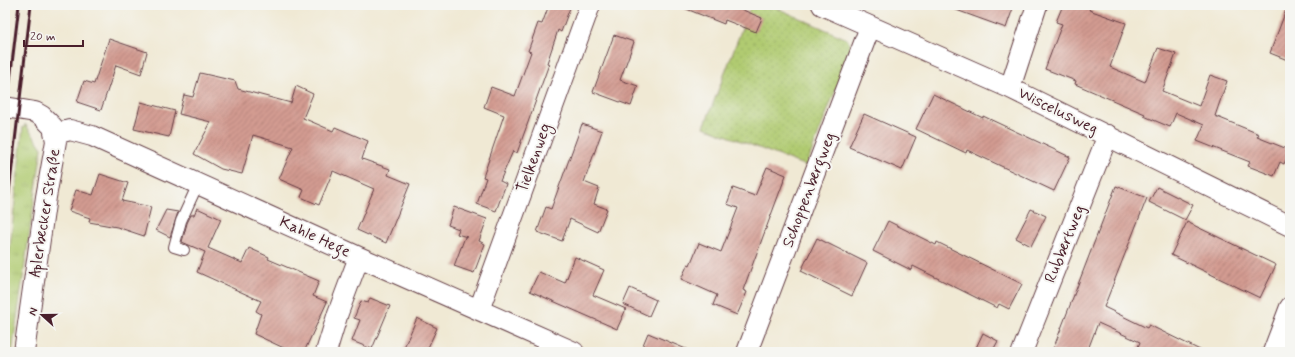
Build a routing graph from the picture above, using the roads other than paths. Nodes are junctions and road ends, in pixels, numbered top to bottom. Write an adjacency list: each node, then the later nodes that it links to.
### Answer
1 (590, 5): 14 (street, Tielkenweg)
2 (822, 5): 4 (street, Wiscelusweg)
3 (1036, 5): 5 (street)
4 (870, 27): 5 (street, Wiscelusweg); 18 (street, Schoppenbergweg)
5 (1010, 88): 8 (street, Wiscelusweg)
6 (5, 107): 7 (street, Aplerbecker Straße)
7 (55, 134): 9 (street, Kahle Hege); 16 (street, Aplerbecker Straße)
8 (1108, 135): 10 (street, Wiscelusweg); 19 (street, Rubbertweg)
9 (198, 184): 11 (lane); 12 (street, Kahle Hege)
10 (1290, 226)
11 (184, 250)
12 (359, 257): 14 (street, Kahle Hege); 17 (street)
13 (1290, 307): 20 (street)
14 (479, 310): 15 (street, Kahle Hege)
15 (569, 351)
16 (24, 352)
17 (326, 352)
18 (747, 352)
19 (1022, 352)
20 (1273, 352)

